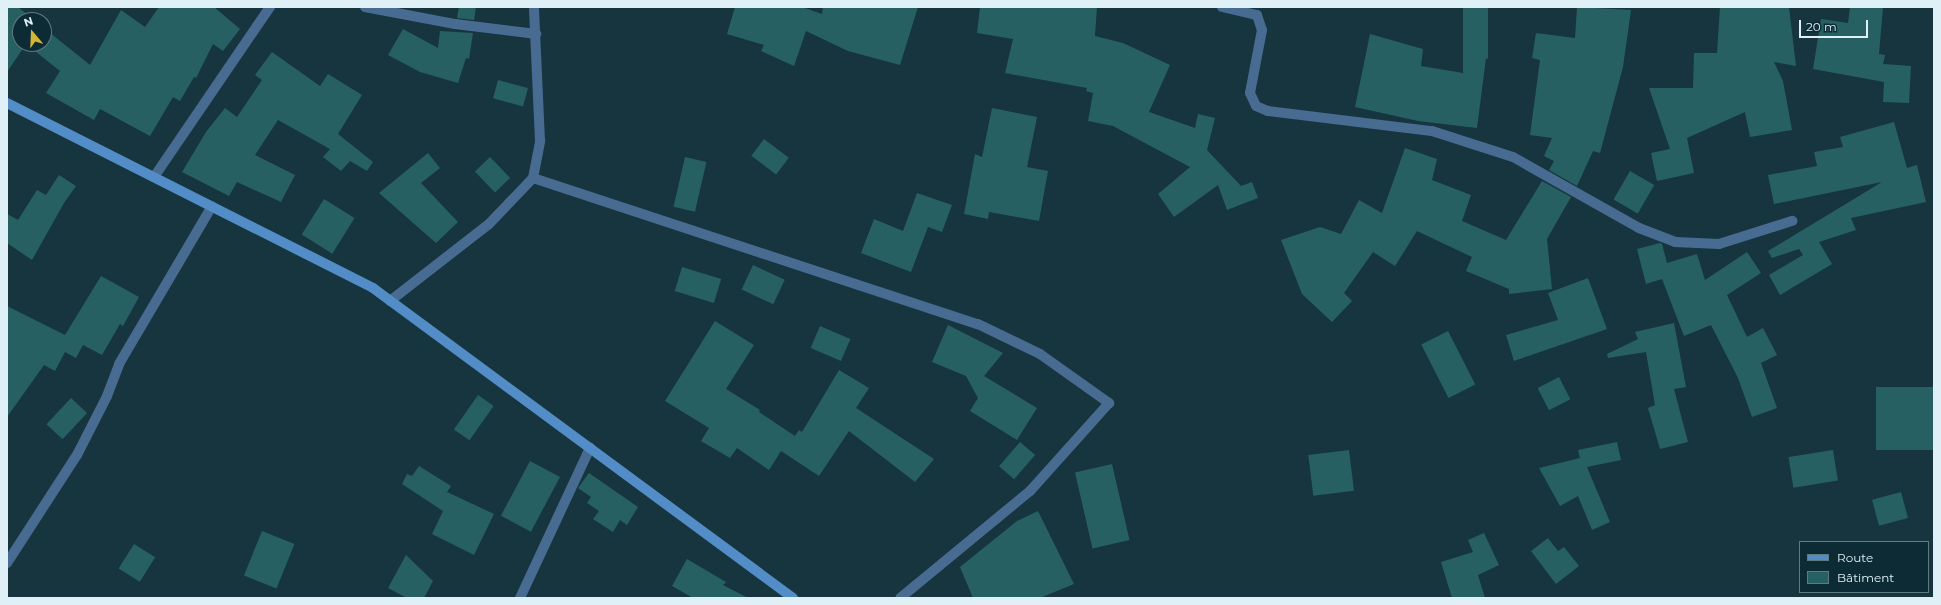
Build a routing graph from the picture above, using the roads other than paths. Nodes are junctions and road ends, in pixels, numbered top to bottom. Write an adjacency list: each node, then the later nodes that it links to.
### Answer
1 (270, 7): 7 (street)
2 (365, 7): 5 (street)
3 (534, 7): 5 (street)
4 (1222, 7): 10 (street)
5 (536, 34): 8 (street)
6 (7, 103): 7 (main road)
7 (154, 177): 9 (main road)
8 (533, 178): 11 (street); 16 (street)
9 (212, 206): 11 (main road); 13 (street)
10 (1792, 221)
11 (390, 301): 12 (main road)
12 (590, 448): 14 (main road); 15 (street)
13 (7, 563)
14 (787, 596)
15 (520, 598)
16 (900, 598)

